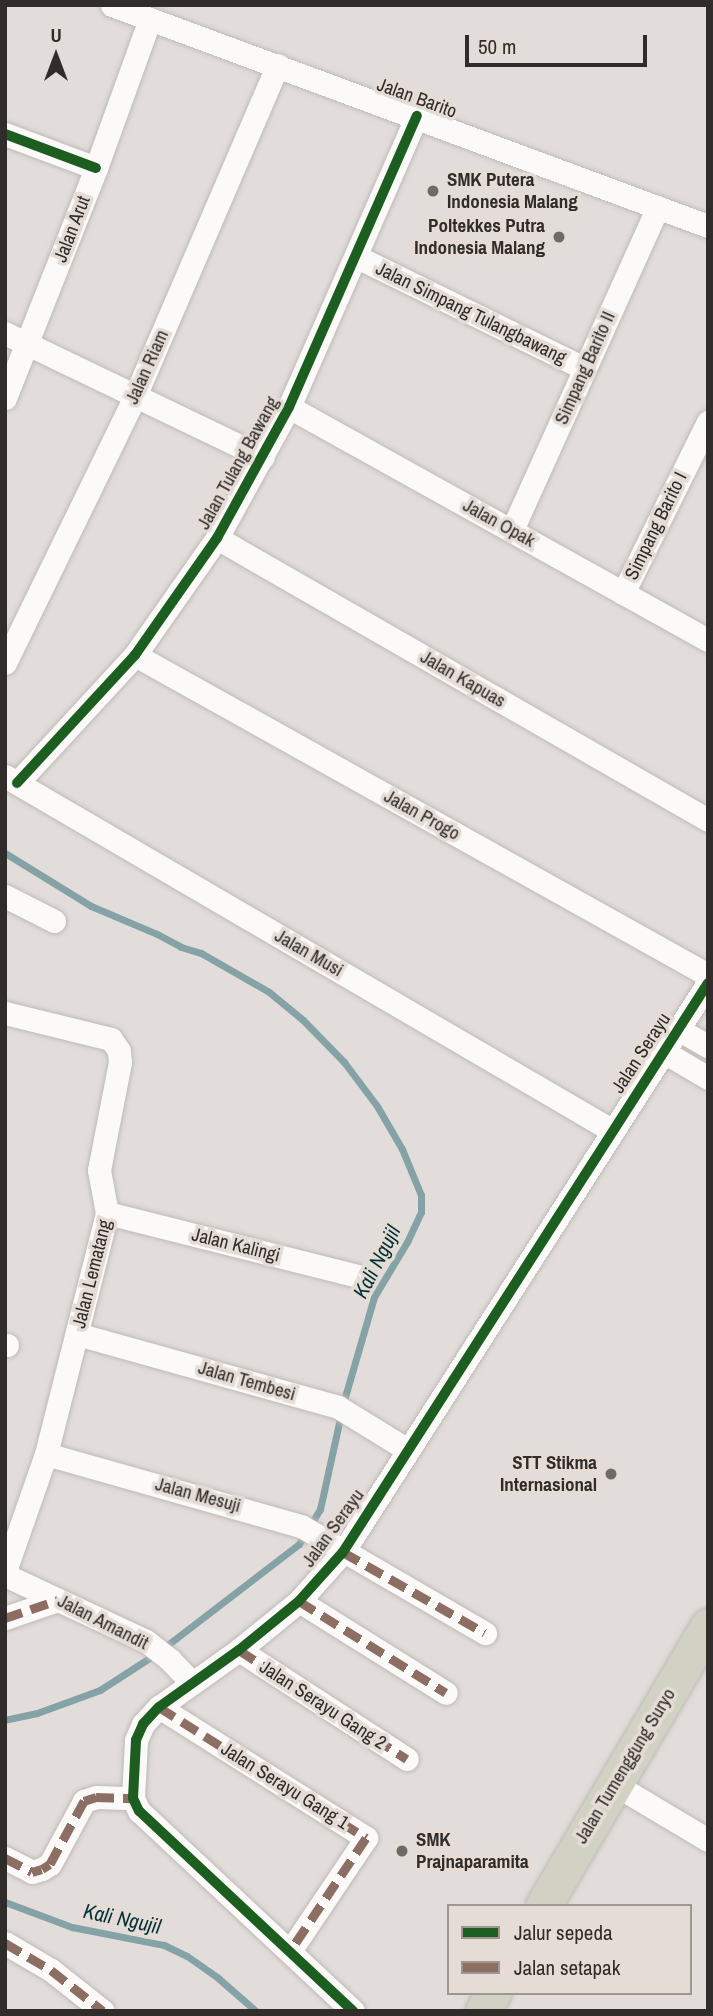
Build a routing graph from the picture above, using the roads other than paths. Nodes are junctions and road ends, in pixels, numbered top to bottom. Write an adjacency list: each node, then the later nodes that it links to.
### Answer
1 (113, 5): 2 (street, Jalan Barito)
2 (150, 19): 3 (street, Jalan Barito); 6 (street, Jalan Arut)
3 (278, 65): 4 (street, Jalan Barito); 13 (street, Jalan Riam)
4 (417, 116): 7 (street, Jalan Barito); 9 (street, Jalan Tulang Bawang)
5 (5, 134): 6 (street)
6 (96, 168): 11 (street, Jalan Arut)
7 (658, 207): 8 (street, Jalan Barito); 12 (street, Simpang Barito II)
8 (708, 226)
9 (358, 257): 12 (street, Jalan Simpang Tulangbawang); 15 (street, Jalan Tulang Bawang)
10 (5, 333): 11 (street)
11 (28, 342): 13 (street); 14 (street, Jalan Arut)
12 (584, 368): 18 (street, Simpang Barito II)
13 (136, 394): 17 (street); 23 (street, Jalan Riam)
14 (5, 398)
15 (289, 407): 17 (street, Jalan Tulang Bawang); 18 (street, Jalan Opak)
16 (708, 422): 20 (street, Simpang Barito I)
17 (263, 457): 19 (street, Jalan Tulang Bawang)
18 (512, 530): 20 (street, Jalan Opak)
19 (217, 538): 22 (street, Jalan Tulang Bawang); 25 (street, Jalan Kapuas)
20 (623, 593): 21 (street, Jalan Opak)
21 (708, 639)
22 (135, 655): 24 (street, Jalan Tulang Bawang); 28 (street, Jalan Progo)
23 (5, 663)
24 (11, 780): 35 (street, Jalan Musi)
25 (708, 820)
26 (5, 896): 27 (street)
27 (54, 921)
28 (708, 975)
29 (708, 983): 31 (street, Jalan Serayu)
30 (5, 1013): 36 (street, Jalan Lematang)
31 (678, 1029): 32 (street); 33 (street, Jalan Serayu)
32 (708, 1046)
33 (664, 1052): 34 (street); 35 (street, Jalan Serayu)
34 (708, 1078)
35 (612, 1131): 39 (street, Jalan Serayu)
36 (107, 1213): 37 (street, Jalan Kalingi); 38 (street, Jalan Lematang)
37 (366, 1278)
38 (77, 1334): 39 (street, Jalan Tembesi); 40 (street, Jalan Lematang)
39 (408, 1450): 41 (street, Jalan Serayu)
40 (46, 1454): 41 (street, Jalan Mesuji); 42 (street, Jalan Lematang)
41 (342, 1552): 44 (street, Jalan Serayu); 47 (street, Jalan Mesuji)
42 (5, 1573): 43 (street, Jalan Amandit)
43 (58, 1600): 45 (street); 49 (street, Jalan Amandit)
44 (299, 1601): 48 (street, Jalan Serayu); 50 (street)
45 (5, 1618)
46 (708, 1626): 53 (highway, Jalan Tumenggung Suryo)
47 (485, 1633)
48 (239, 1650): 49 (street, Jalan Serayu); 52 (street, Jalan Serayu Gang 2)
49 (192, 1683): 51 (street, Jalan Serayu)
50 (446, 1693)
51 (159, 1707): 54 (street, Jalan Serayu); 59 (street, Jalan Serayu Gang 1)
52 (407, 1759)
53 (614, 1784): 55 (street); 57 (highway, Jalan Tumenggung Suryo)
54 (132, 1798): 56 (street); 59 (street)
55 (708, 1840)
56 (5, 1858)
57 (544, 1904)
58 (5, 1943): 61 (street)
59 (290, 1951): 62 (street)
60 (491, 1995): 63 (highway)
61 (103, 2011)
62 (353, 2011)
63 (482, 2011)

